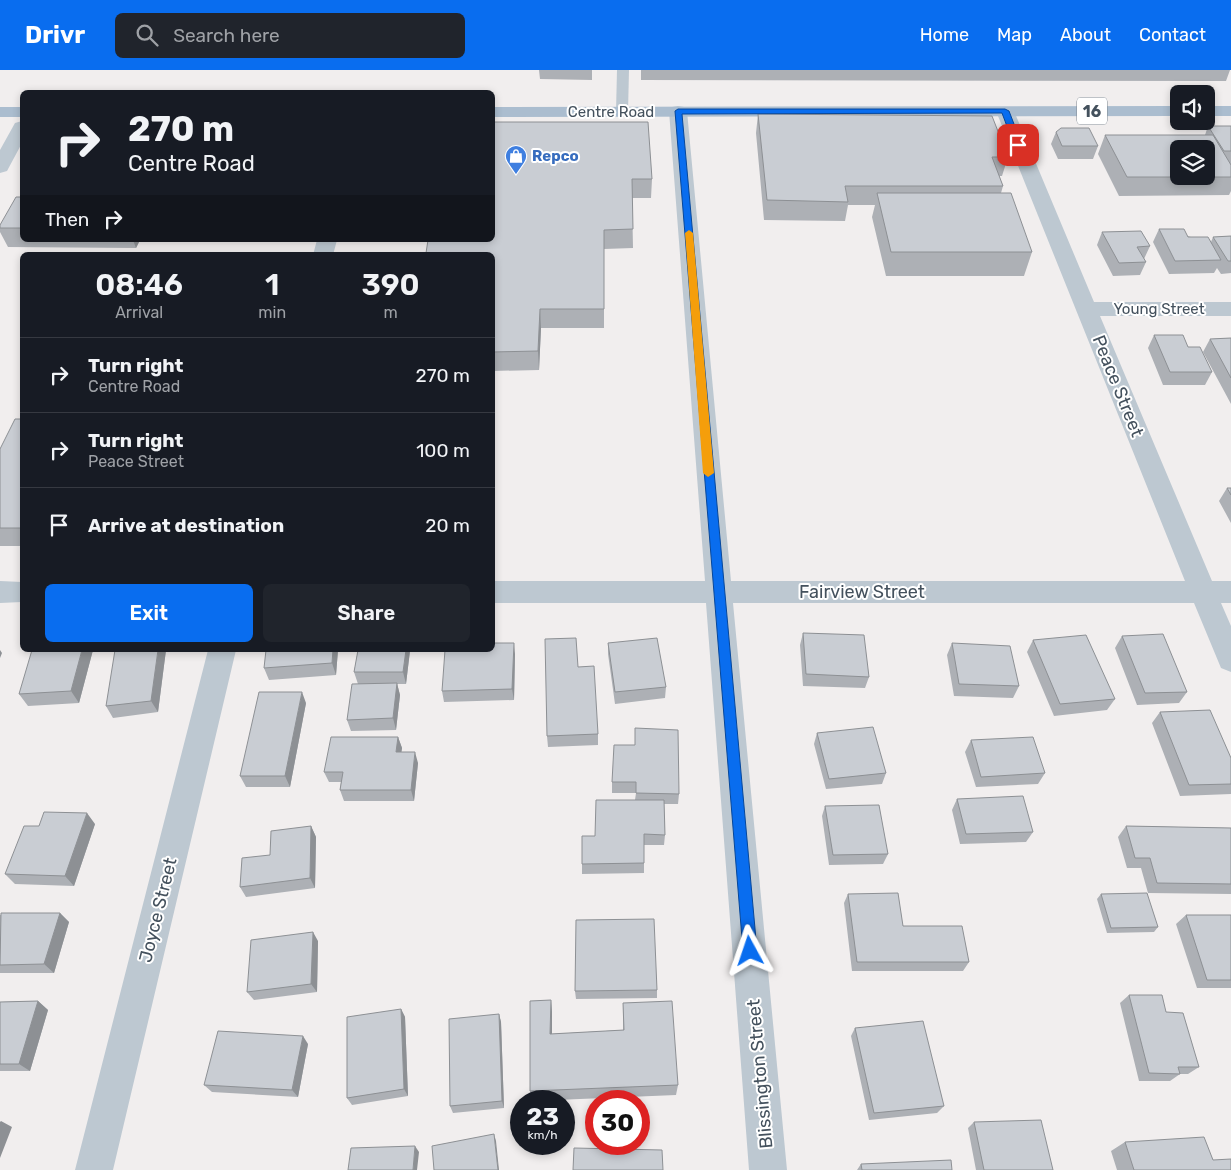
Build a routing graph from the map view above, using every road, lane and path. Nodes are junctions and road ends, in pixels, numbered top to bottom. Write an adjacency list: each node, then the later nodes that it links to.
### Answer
1 (623, 70): 10 (lane)
2 (678, 111): 3 (main road, Centre Road / 16); 10 (main road, Centre Road / 16); 15 (street, Blissington Street)
3 (1005, 111): 4 (main road, Centre Road / 16); 13 (street, Peace Street)
4 (1170, 111)
5 (1215, 111): 6 (main road)
6 (1231, 111)
7 (0, 112): 8 (main road)
8 (20, 112)
9 (495, 112): 10 (main road, Centre Road / 16)
10 (622, 112)
11 (20, 131): 12 (street)
12 (0, 167)
13 (1086, 309): 14 (street, Young Street); 19 (street, Peace Street)
14 (1231, 309)
15 (719, 591): 18 (street, Fairview Street); 19 (street, Fairview Street); 24 (street, Blissington Street)
16 (0, 592): 17 (street)
17 (20, 592)
18 (495, 592)
19 (1202, 592): 20 (street, Fairview Street); 22 (street, Peace Street)
20 (1231, 592)
21 (222, 652): 23 (street, Joyce Street)
22 (1231, 660)
23 (94, 1170)
24 (768, 1170)

